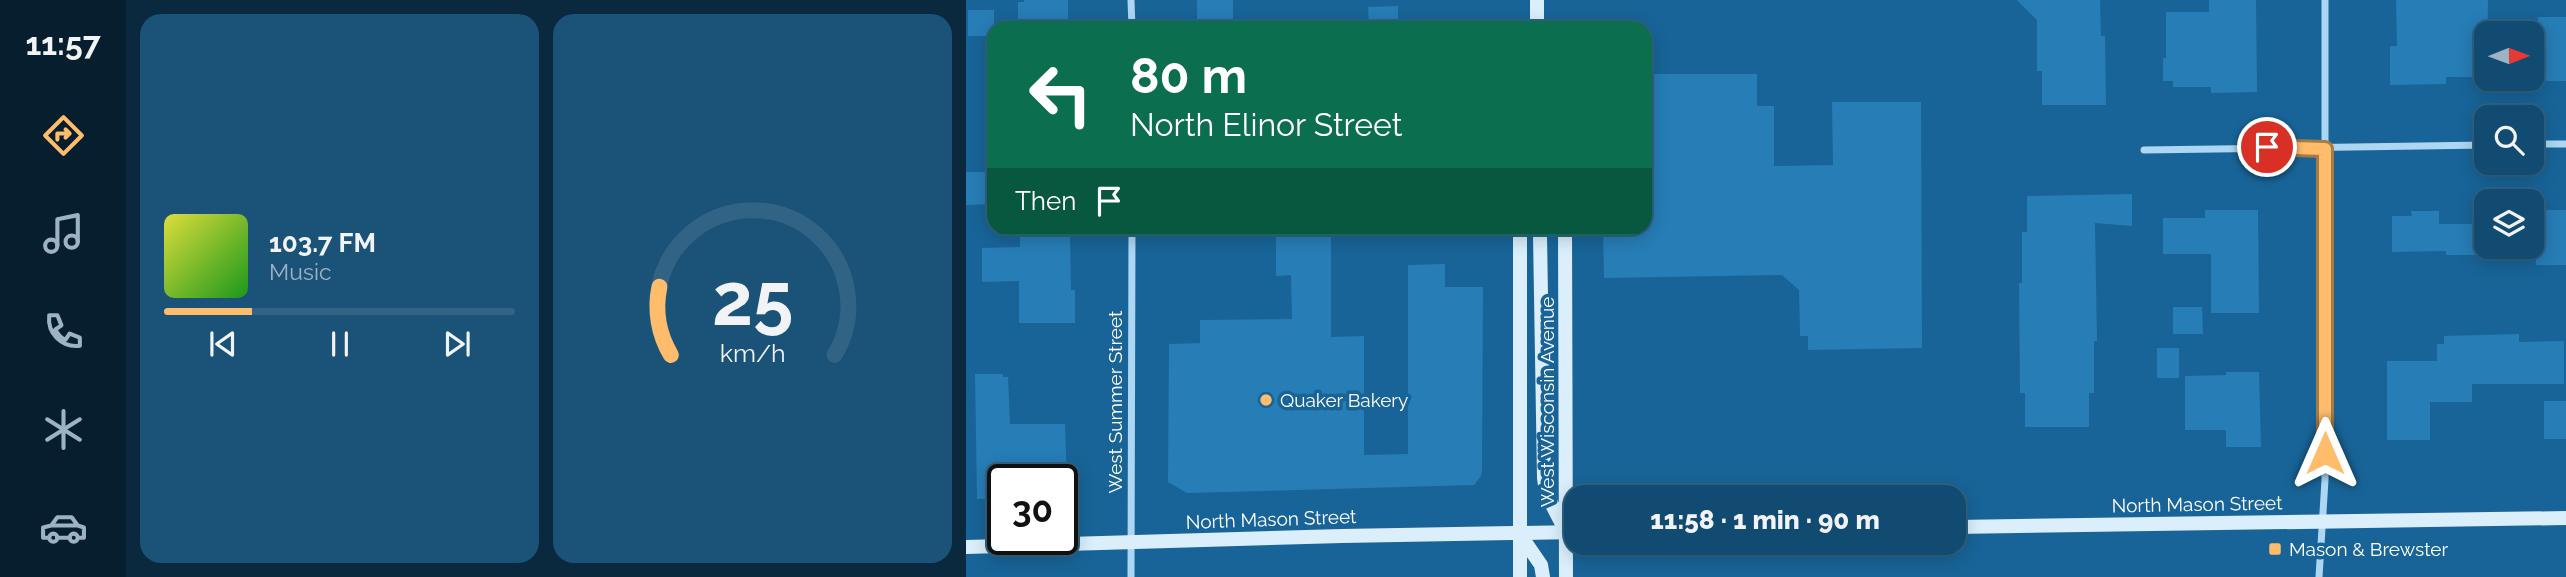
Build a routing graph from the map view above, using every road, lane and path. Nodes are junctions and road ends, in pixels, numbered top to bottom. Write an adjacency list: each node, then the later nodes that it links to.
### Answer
1 (1132, 0): 4 (street)
2 (1537, 0): 5 (main road)
3 (2325, 0): 9 (street)
4 (1132, 21)
5 (1537, 21)
6 (2544, 144): 7 (street)
7 (2566, 144)
8 (2474, 145): 9 (street)
9 (2325, 149): 10 (street); 18 (street)
10 (2144, 150)
11 (1132, 235): 22 (street, West Summer Street)
12 (1520, 235): 21 (main road, West Wisconsin Avenue)
13 (1540, 235): 17 (main road)
14 (1565, 235): 15 (main road, West Wisconsin Avenue)
15 (1570, 485)
16 (2566, 518): 18 (main road, North Mason Street)
17 (1564, 521)
18 (2322, 521): 19 (main road, North Mason Street); 29 (street)
19 (1966, 527)
20 (1564, 532): 21 (main road, North Mason Street)
21 (1520, 533): 22 (main road, North Mason Street); 26 (main road, West Wisconsin Avenue); 27 (main road)
22 (1130, 542): 23 (main road, North Mason Street); 25 (street, West Summer Street)
23 (966, 547)
24 (1568, 555): 28 (main road, West Wisconsin Avenue)
25 (1131, 577)
26 (1520, 577)
27 (1543, 577)
28 (1566, 577)
29 (2319, 577)

